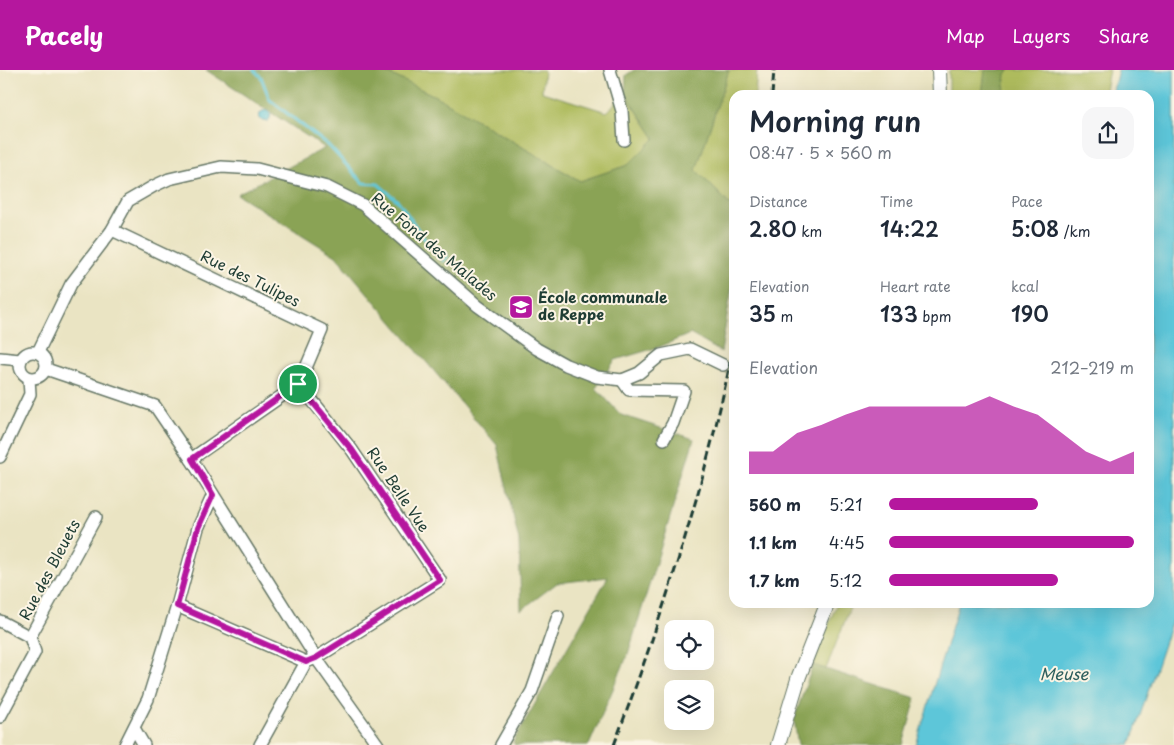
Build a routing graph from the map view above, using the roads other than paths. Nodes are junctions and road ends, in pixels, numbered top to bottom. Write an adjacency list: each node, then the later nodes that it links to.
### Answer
1 (610, 70): 4 (street)
2 (939, 70): 3 (main road)
3 (940, 90)
4 (624, 140)
5 (112, 230): 6 (street, Rue Fond des Malades); 12 (street, Rue Fond des Malades); 13 (street, Rue des Tulipes)
6 (38, 352): 8 (street); 10 (street)
7 (0, 358): 8 (street)
8 (20, 360): 11 (street)
9 (723, 365): 12 (street)
10 (46, 369): 11 (street); 16 (street)
11 (29, 379): 15 (street)
12 (622, 380): 14 (street, Rue Fond des Malades)
13 (298, 384): 16 (street); 24 (street, Rue Belle Vue)
14 (664, 439)
15 (0, 457)
16 (192, 459): 17 (street)
17 (213, 495): 19 (street); 24 (street)
18 (96, 517): 23 (street, Rue des Bleuets)
19 (177, 606): 24 (street); 26 (street)
20 (826, 608): 32 (main road)
21 (558, 616): 31 (street)
22 (0, 621): 23 (street, Rue des Bleuets)
23 (30, 637): 25 (street, Rue des Bleuets)
24 (311, 660): 29 (street); 30 (street)
25 (0, 717)
26 (134, 728): 27 (street); 28 (street)
27 (126, 745)
28 (144, 745)
29 (260, 745)
30 (378, 745)
31 (502, 745)
32 (778, 745)

